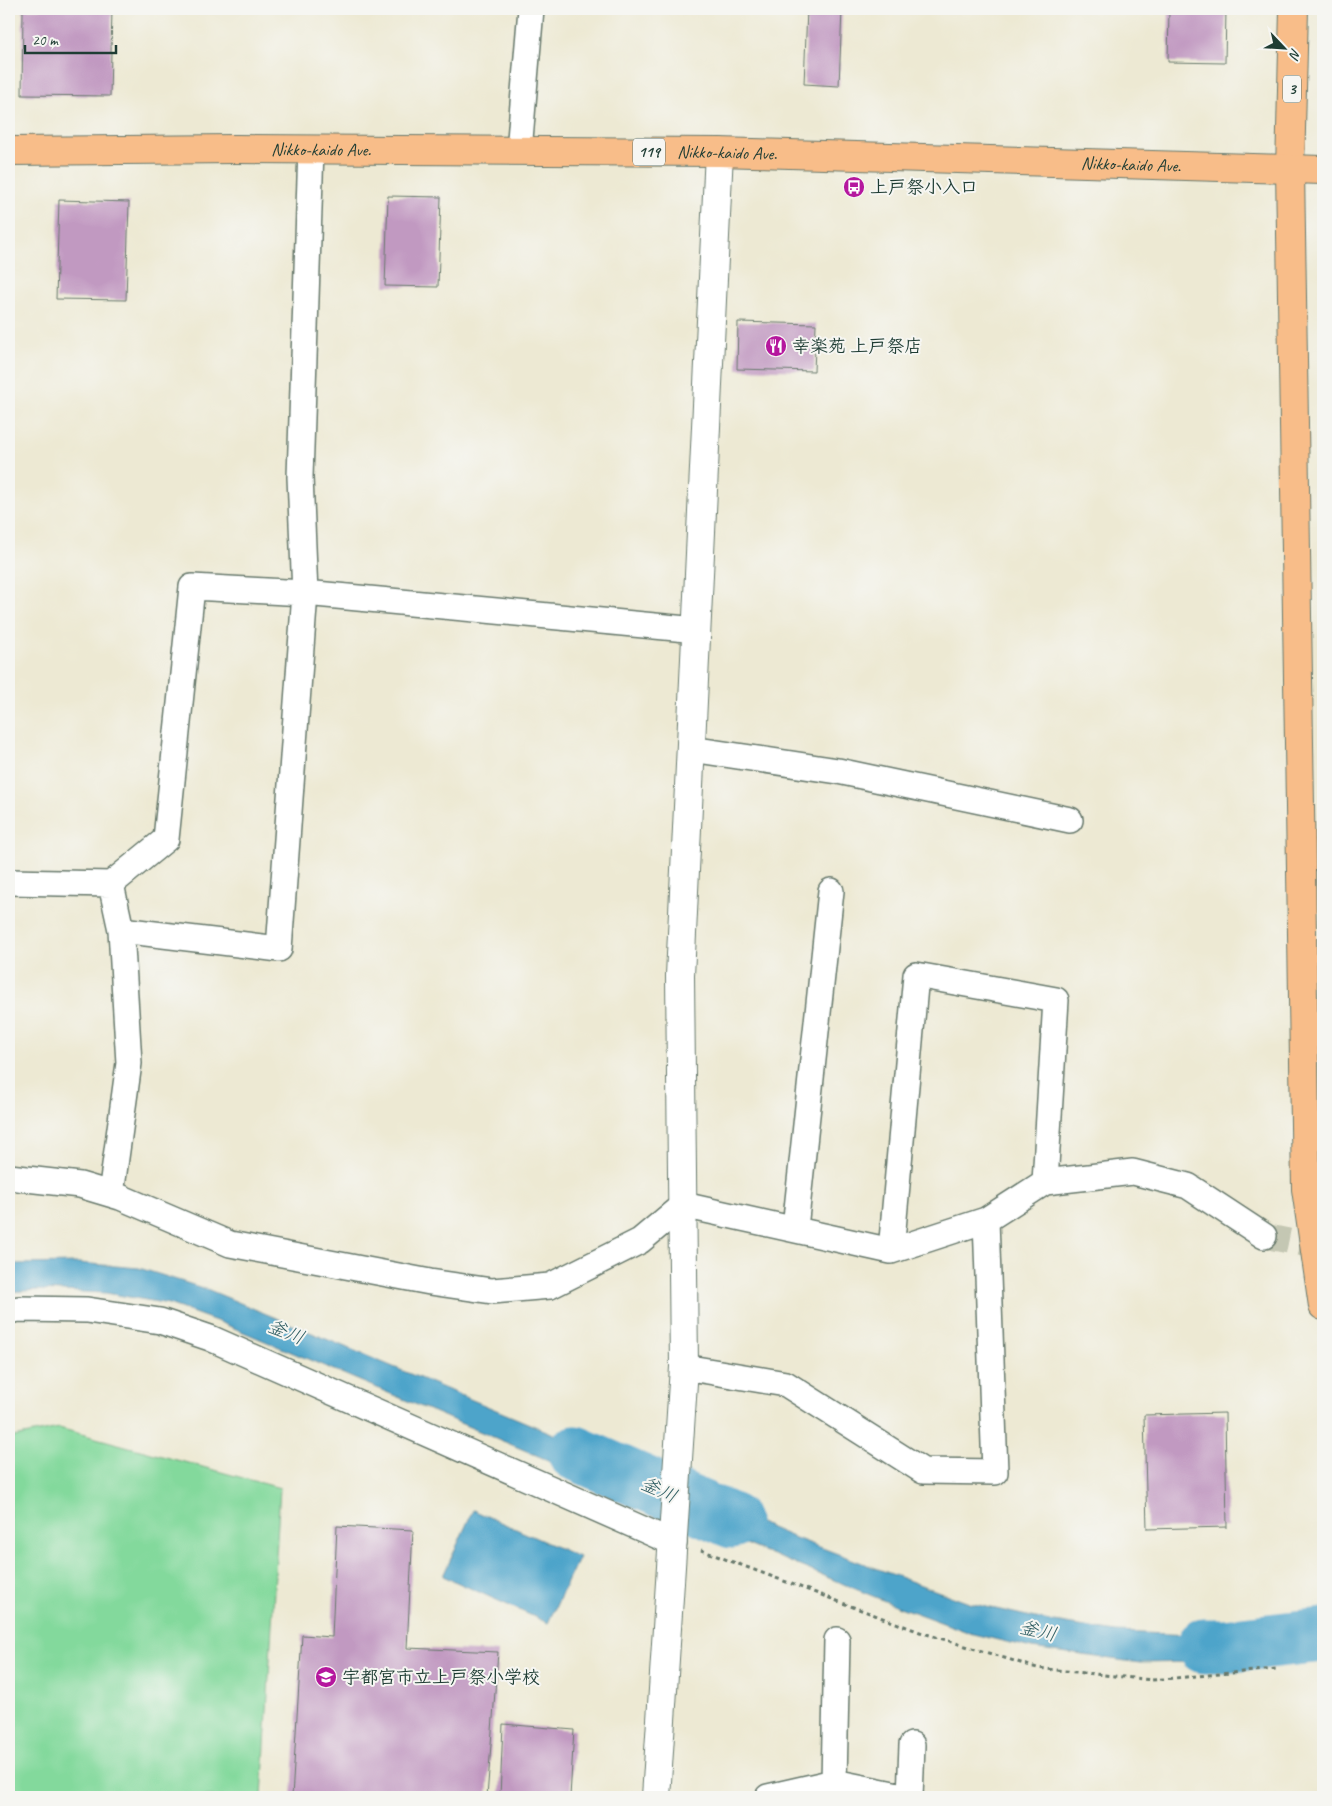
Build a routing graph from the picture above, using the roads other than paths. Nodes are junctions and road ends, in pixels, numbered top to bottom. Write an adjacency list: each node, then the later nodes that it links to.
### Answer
1 (531, 9): 5 (street)
2 (1294, 9): 7 (main road, 3)
3 (311, 150): 4 (main road, Nikko-kaido Ave. / 119); 5 (main road, Nikko-kaido Ave. / 119); 9 (street)
4 (9, 151)
5 (519, 151): 6 (main road, Nikko-kaido Ave. / 119)
6 (718, 152): 7 (main road, Nikko-kaido Ave. / 119); 10 (street)
7 (1290, 169): 8 (main road, Nikko-kaido Ave. / 119); 25 (main road)
8 (1323, 170)
9 (305, 593): 10 (street); 14 (street); 16 (street)
10 (696, 630): 11 (street)
11 (691, 749): 12 (street); 20 (street)
12 (1070, 820)
13 (9, 882): 14 (street)
14 (111, 884): 16 (street)
15 (831, 891): 22 (street)
16 (121, 930): 19 (street)
17 (9, 1177): 19 (street)
18 (1045, 1182): 21 (street); 23 (street); 24 (street)
19 (111, 1194): 20 (street)
20 (683, 1205): 22 (street); 27 (street)
21 (986, 1220): 24 (street); 27 (street)
22 (795, 1228): 24 (street)
23 (1264, 1236)
24 (891, 1251)
25 (1323, 1306)
26 (9, 1311): 28 (street)
27 (684, 1367): 28 (street)
28 (674, 1543): 32 (street)
29 (837, 1640): 31 (street)
30 (912, 1746): 34 (street)
31 (834, 1782): 33 (street); 34 (street)
32 (656, 1797)
33 (768, 1797)
34 (909, 1797)

